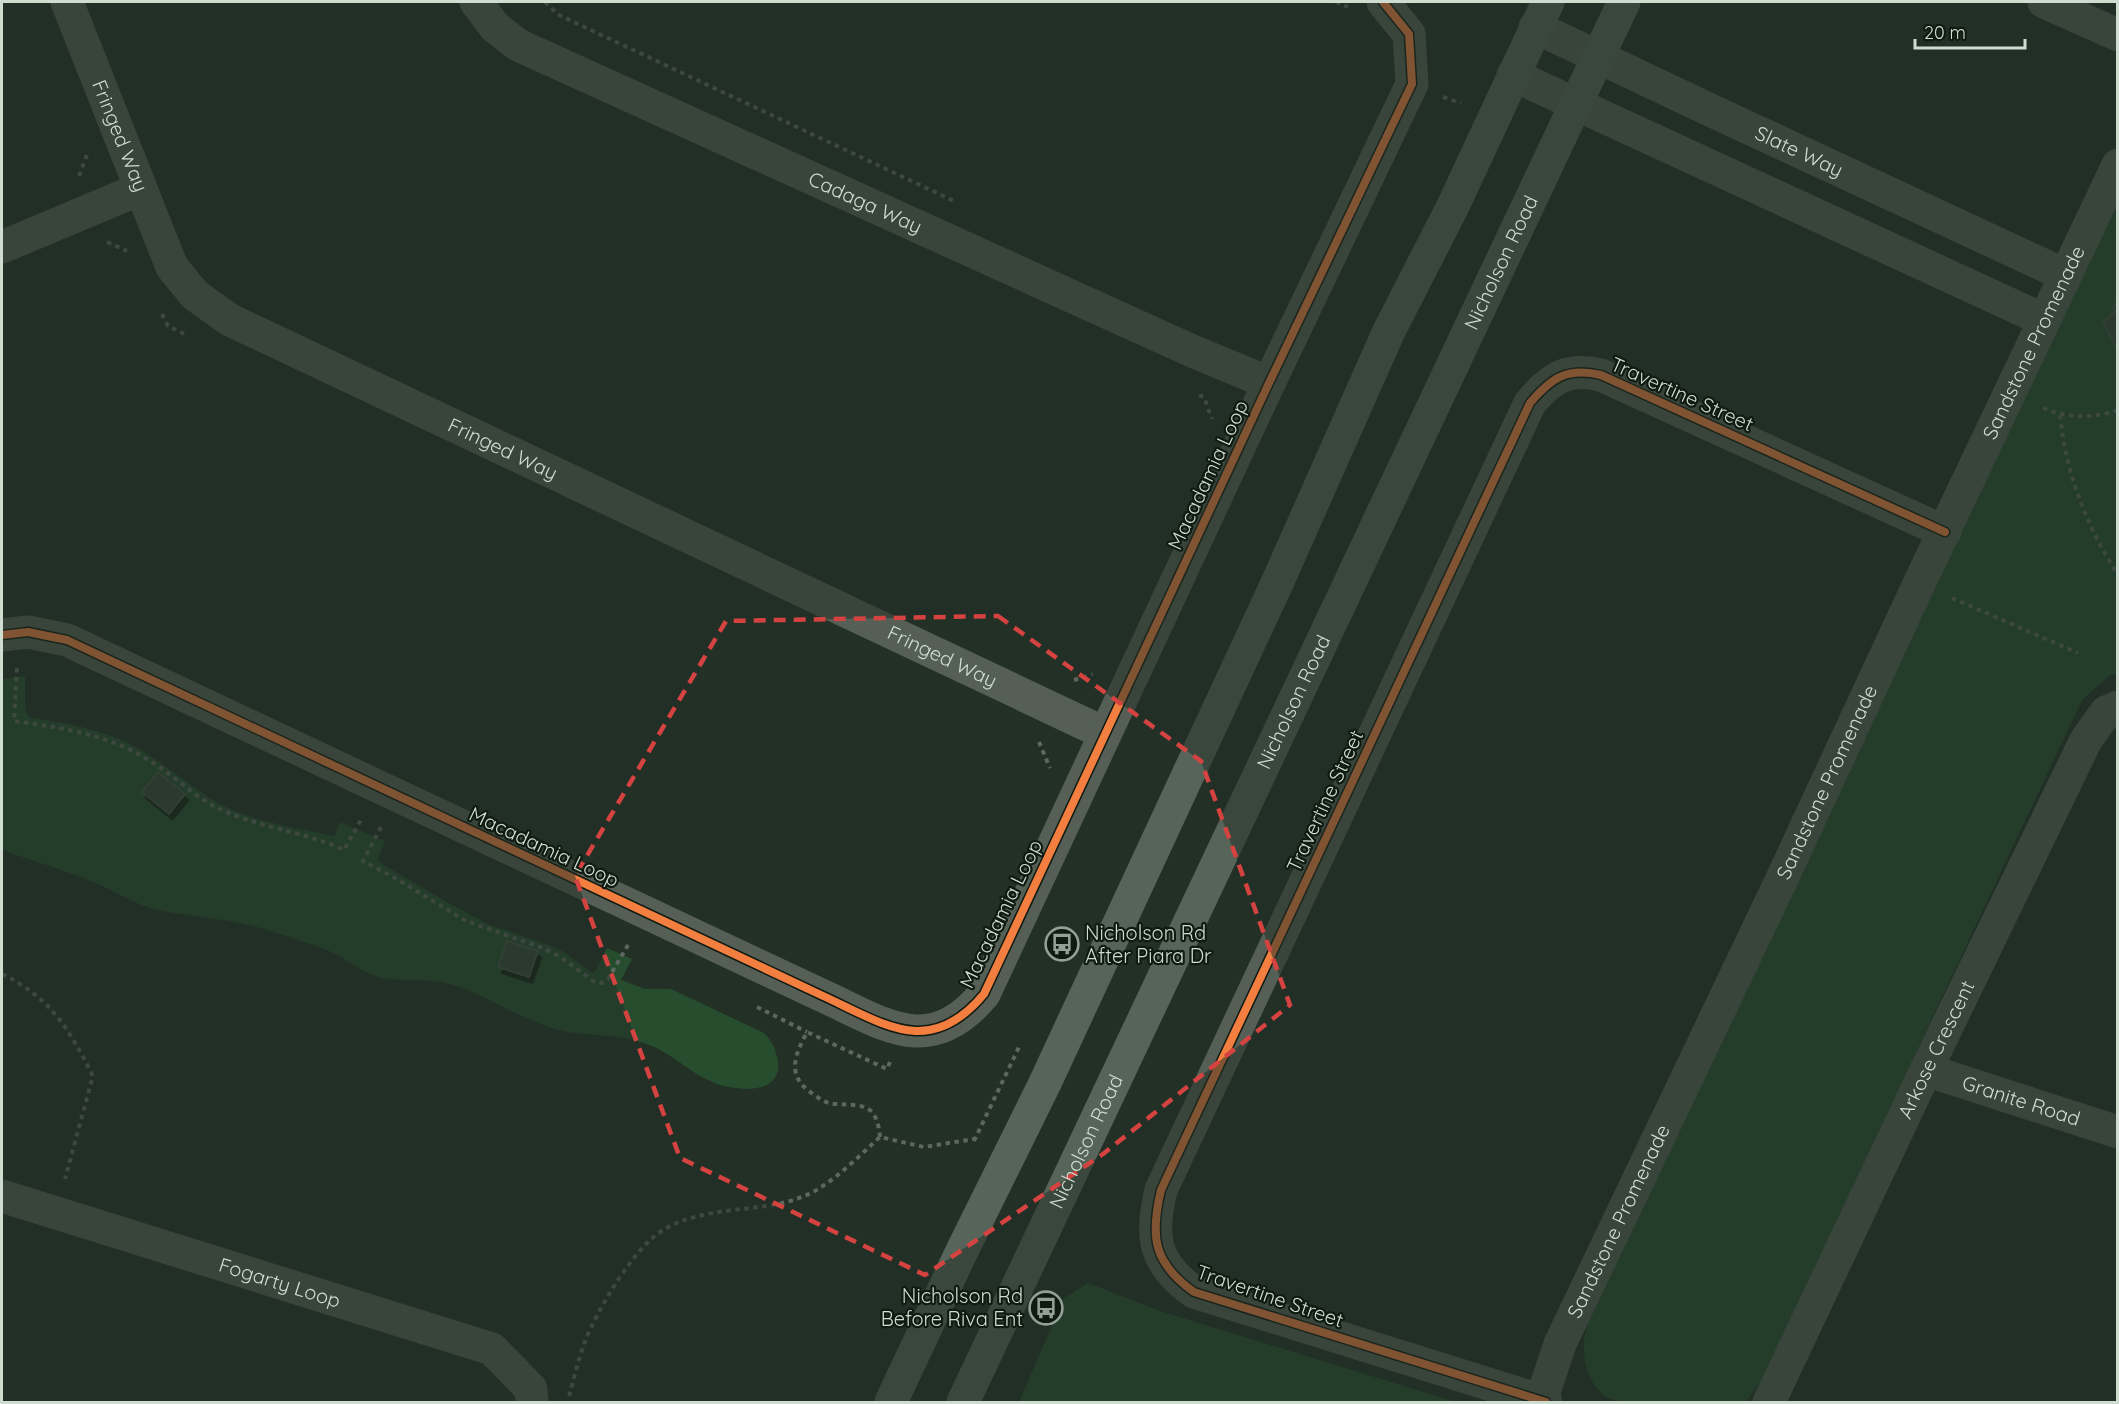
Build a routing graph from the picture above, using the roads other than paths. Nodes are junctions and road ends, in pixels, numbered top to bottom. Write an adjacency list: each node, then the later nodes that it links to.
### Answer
1 (67, 2): 12 (street, Fringed Way)
2 (476, 2): 16 (street, Cadaga Way)
3 (1383, 2): 16 (street, Macadamia Loop)
4 (1624, 2): 8 (main road, Nicholson Road)
5 (2043, 2): 7 (street)
6 (1541, 14): 8 (street, Slate Way); 9 (main road)
7 (2118, 35)
8 (1597, 56): 10 (main road, Nicholson Road); 14 (street, Slate Way)
9 (1513, 75): 10 (street); 25 (main road)
10 (1575, 104): 15 (street); 26 (main road, Nicholson Road)
11 (2118, 165): 14 (street, Sandstone Promenade)
12 (140, 189): 13 (street); 20 (street, Fringed Way)
13 (2, 247)
14 (2065, 275): 15 (street, Sandstone Promenade)
15 (2044, 320): 17 (street, Sandstone Promenade)
16 (1269, 383): 20 (street, Macadamia Loop)
17 (1945, 532): 27 (street, Sandstone Promenade); 27 (street, Travertine Street)
18 (2, 635): 20 (street, Macadamia Loop)
19 (2118, 707): 21 (street, Arkose Crescent)
20 (1104, 733)
21 (1926, 1070): 22 (street, Granite Road); 28 (street, Arkose Crescent)
22 (2118, 1132)
23 (2, 1196): 24 (street, Fogarty Loop)
24 (532, 1402)
25 (891, 1402)
26 (963, 1402)
27 (1544, 1402)
28 (1769, 1402)

